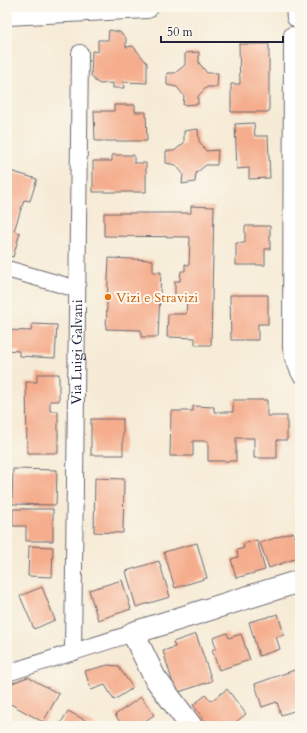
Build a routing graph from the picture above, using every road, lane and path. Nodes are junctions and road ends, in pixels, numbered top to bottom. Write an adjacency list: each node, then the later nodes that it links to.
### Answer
1 (147, 7): 3 (main road)
2 (294, 7): 4 (street)
3 (7, 14)
4 (300, 21)
5 (292, 35): 7 (street)
6 (80, 53): 9 (street, Via Luigi Galvani)
7 (296, 201): 10 (street)
8 (7, 269): 9 (street)
9 (77, 289): 13 (street, Via Luigi Galvani)
10 (300, 374)
11 (300, 581): 12 (main road)
12 (134, 633): 13 (street); 15 (main road)
13 (73, 652): 14 (street)
14 (7, 673)
15 (191, 726)

